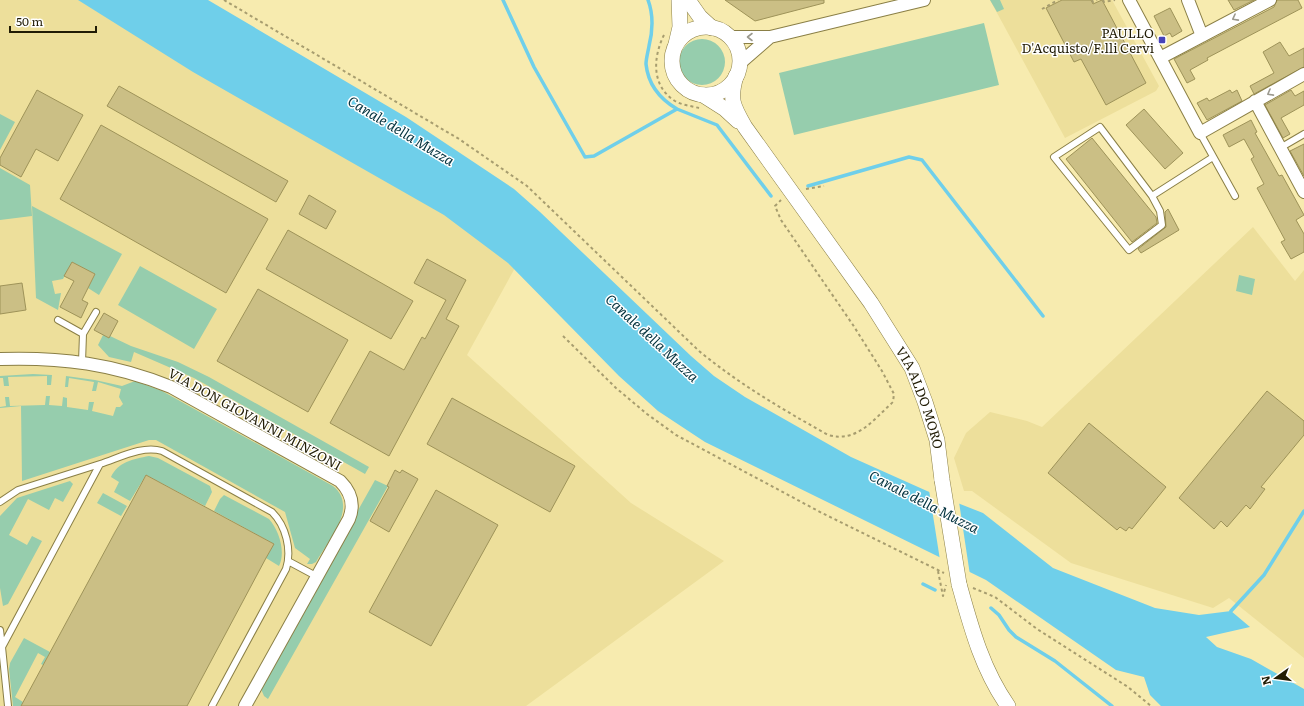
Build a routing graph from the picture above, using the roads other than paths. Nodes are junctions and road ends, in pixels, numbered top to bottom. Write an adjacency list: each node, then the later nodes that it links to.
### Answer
1 (679, 0): 11 (street, VIA ALDO MORO)
2 (688, 0): 7 (street)
3 (924, 0): 10 (street)
4 (1188, 0): 8 (street)
5 (1270, 0): 8 (street, one-way to 8)
6 (1128, 1): 12 (street)
7 (712, 28): 9 (street); 11 (street)
8 (1202, 36): 12 (street)
9 (729, 37): 10 (street, one-way to 9); 13 (street, VIA ALDO MORO)
10 (770, 37): 13 (street)
11 (675, 48): 15 (street, VIA ALDO MORO)
12 (1160, 58): 18 (street)
13 (738, 70): 15 (street); 17 (street, VIA ALDO MORO)
14 (1304, 74): 16 (street, one-way to 16)
15 (703, 95): 17 (street, VIA ALDO MORO)
16 (1255, 101): 18 (street); 20 (street)
17 (745, 127): 39 (street, VIA ALDO MORO, bridge)
18 (1200, 133): 21 (lane)
19 (1304, 134): 20 (lane)
20 (1280, 148): 22 (street)
21 (1213, 157): 23 (lane); 24 (lane)
22 (1304, 192)
23 (1152, 196): 23 (lane)
24 (1235, 196)
25 (96, 312): 27 (lane)
26 (58, 320): 27 (lane)
27 (83, 334): 29 (lane)
28 (0, 359): 29 (street, VIA DON GIOVANNI MINZONI)
29 (82, 362): 33 (street, VIA DON GIOVANNI MINZONI)
30 (100, 464): 31 (lane); 32 (lane); 35 (lane)
31 (0, 502)
32 (288, 562): 33 (lane); 37 (lane)
33 (316, 576): 38 (street, VIA DON GIOVANNI MINZONI)
34 (0, 630): 35 (lane)
35 (2, 647): 36 (lane)
36 (8, 706)
37 (212, 706)
38 (244, 706)
39 (1008, 706)

